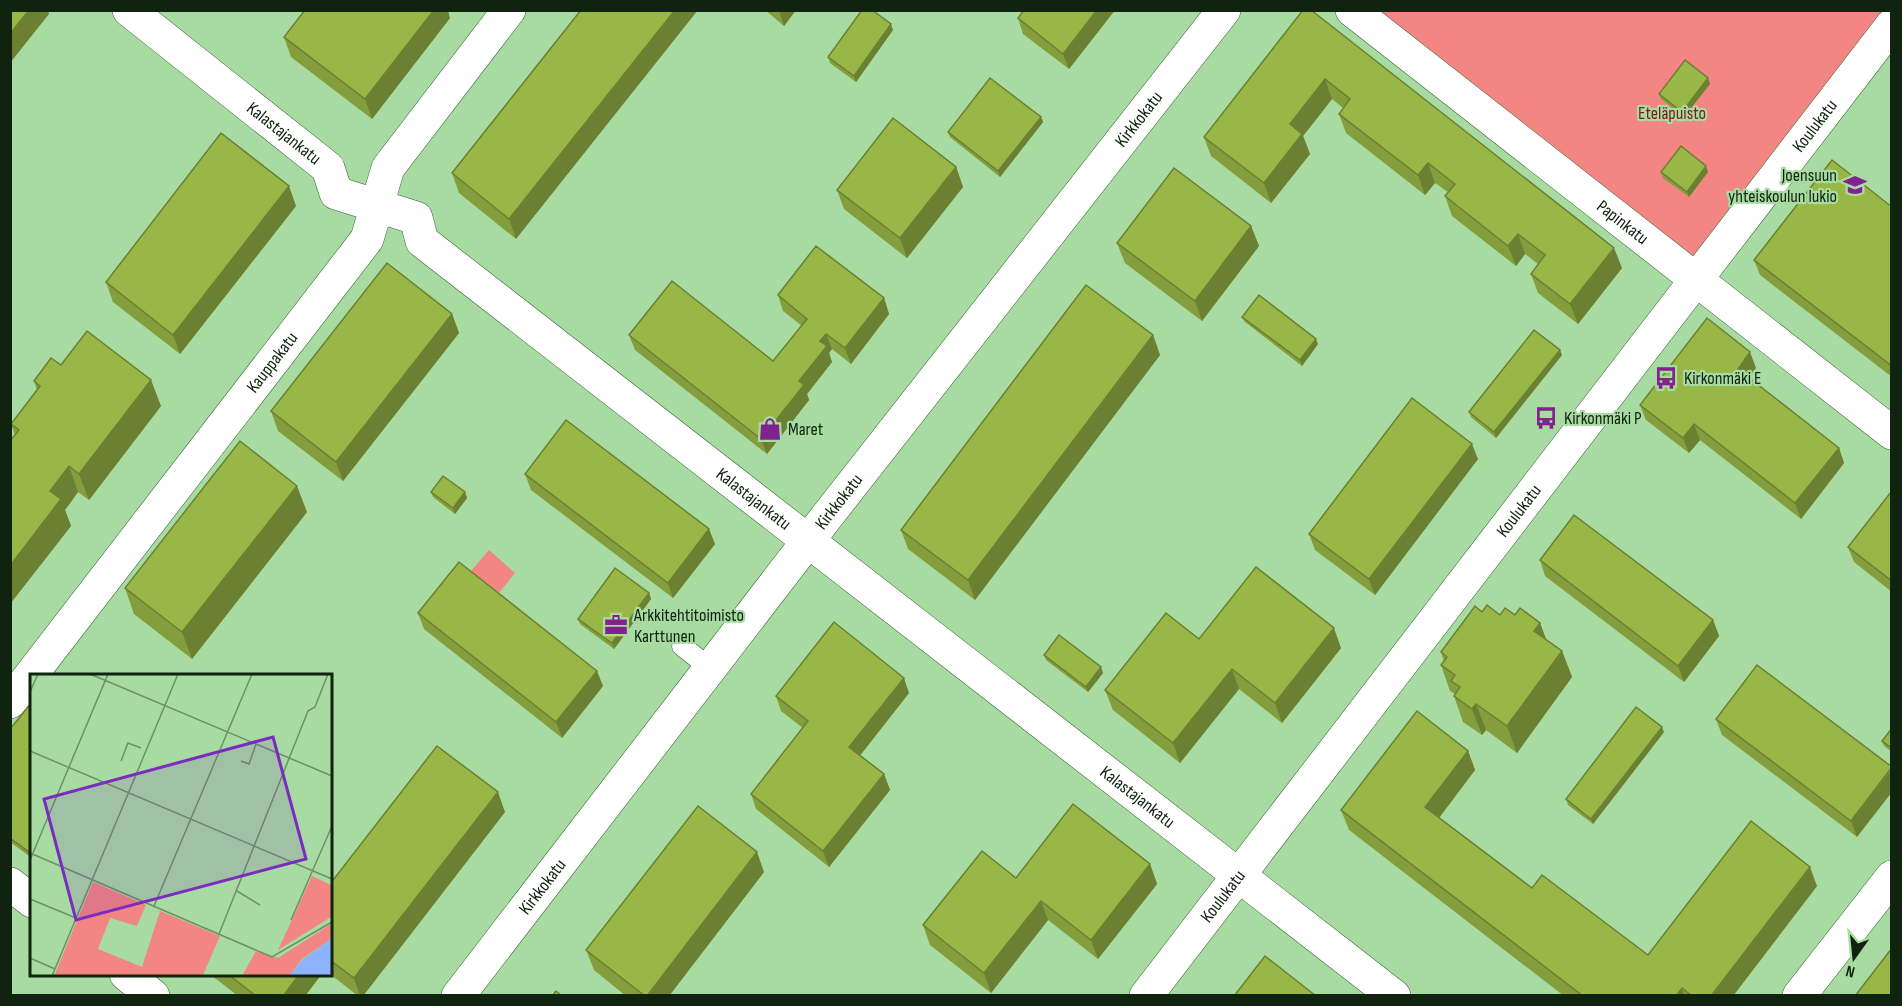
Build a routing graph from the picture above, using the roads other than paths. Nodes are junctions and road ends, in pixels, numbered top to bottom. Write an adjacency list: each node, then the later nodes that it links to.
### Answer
1 (129, 10): 6 (street, Kalastajankatu)
2 (509, 10): 6 (street, Kauppakatu)
3 (1224, 10): 9 (street, Kirkkokatu)
4 (1352, 10): 7 (street, Papinkatu)
5 (1892, 25): 7 (street, Koulukatu)
6 (377, 206): 9 (street, Kalastajankatu); 12 (street, Kauppakatu)
7 (1695, 281): 8 (street, Papinkatu); 15 (street, Koulukatu)
8 (1892, 433)
9 (808, 541): 11 (street, Kirkkokatu); 15 (street, Kalastajankatu)
10 (681, 646): 11 (lane)
11 (710, 668): 19 (street, Kirkkokatu)
12 (32, 674)
13 (30, 676): 14 (street, Kauppakatu)
14 (10, 702)
15 (1240, 875): 20 (street, Koulukatu); 21 (street, Kalastajankatu)
16 (1892, 877): 22 (street)
17 (10, 884): 18 (street)
18 (30, 899)
19 (458, 996)
20 (1146, 996)
21 (1394, 996)
22 (1799, 996)

